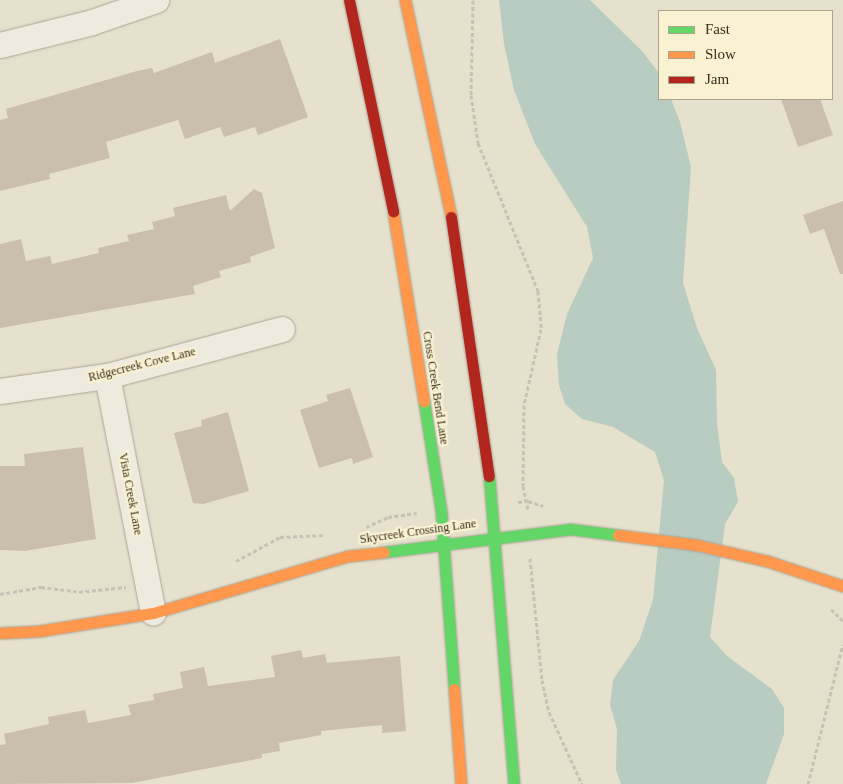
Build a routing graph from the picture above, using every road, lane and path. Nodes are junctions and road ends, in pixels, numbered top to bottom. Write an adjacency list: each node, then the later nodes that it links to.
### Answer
1 (156, 0): 5 (street)
2 (348, 0): 11 (main road, Cross Creek Bend Lane)
3 (405, 0): 10 (main road)
4 (473, 0): 9 (path)
5 (0, 45)
6 (282, 329): 7 (street, Ridgecreek Cove Lane)
7 (107, 376): 8 (street, Ridgecreek Cove Lane); 13 (street, Vista Creek Lane)
8 (0, 391)
9 (529, 532): 10 (main road, Skycreek Crossing Lane); 12 (main road, Skycreek Crossing Lane); 18 (path)
10 (495, 536): 11 (main road, Skycreek Crossing Lane); 17 (main road)
11 (444, 542): 13 (main road, Skycreek Crossing Lane); 16 (main road, Cross Creek Bend Lane)
12 (843, 586)
13 (153, 613): 14 (main road, Skycreek Crossing Lane)
14 (0, 633)
15 (843, 644): 19 (path)
16 (460, 784)
17 (514, 784)
18 (582, 784)
19 (808, 784)

